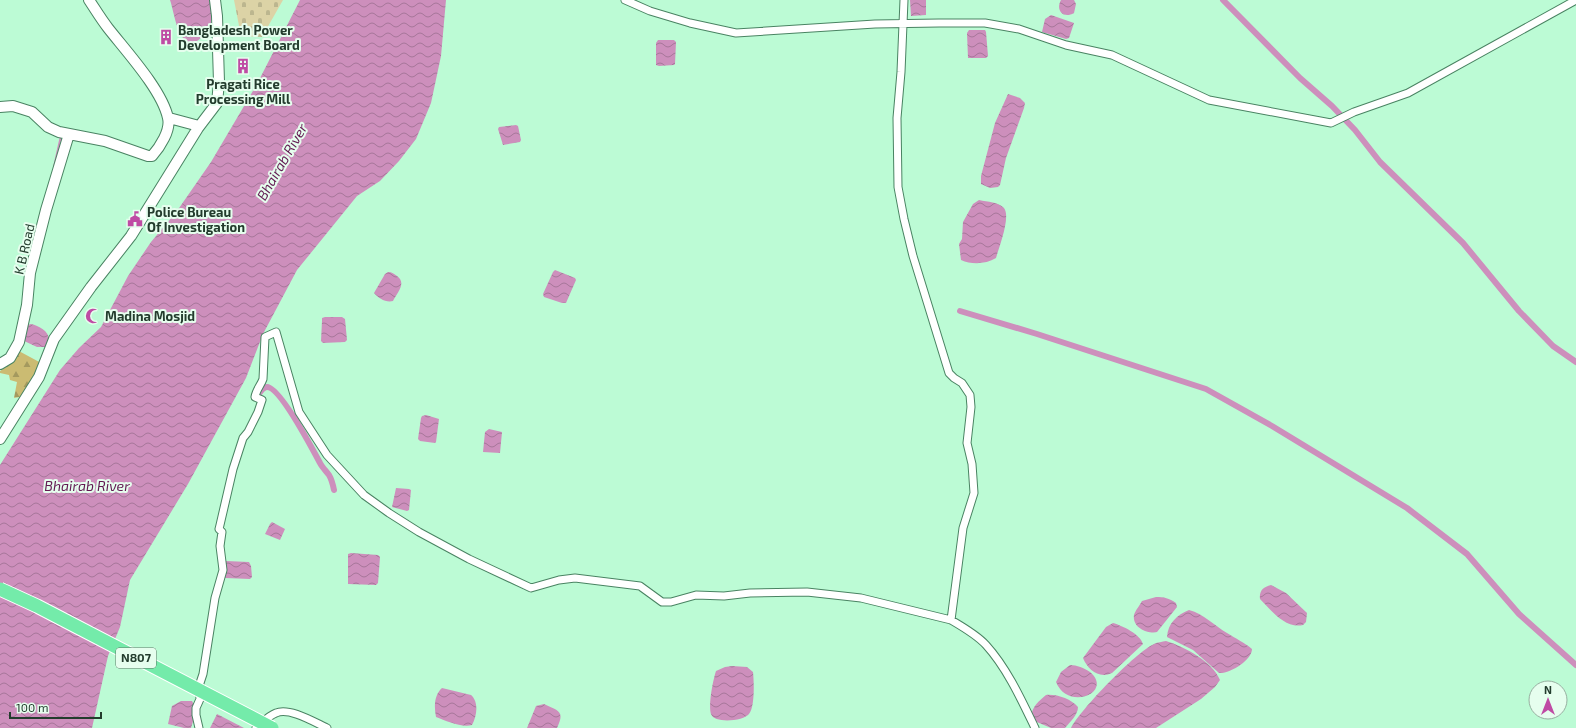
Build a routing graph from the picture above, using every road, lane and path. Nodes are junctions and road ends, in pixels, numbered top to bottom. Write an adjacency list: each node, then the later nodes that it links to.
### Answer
1 (89, 0): 9 (street)
2 (215, 0): 10 (street)
3 (625, 0): 6 (street)
4 (904, 0): 7 (street)
5 (1576, 0): 7 (street)
6 (637, 3): 7 (street)
7 (903, 25): 15 (street)
8 (0, 107): 11 (street)
9 (169, 118): 10 (street); 11 (street)
10 (200, 126): 13 (street)
11 (69, 134): 12 (street, K B Road)
12 (0, 364)
13 (0, 439)
14 (0, 589): 18 (highway, N807, bridge)
15 (951, 620): 16 (street); 20 (street)
16 (199, 728)
17 (256, 728): 19 (street)
18 (272, 728)
19 (326, 728)
20 (1035, 728)

